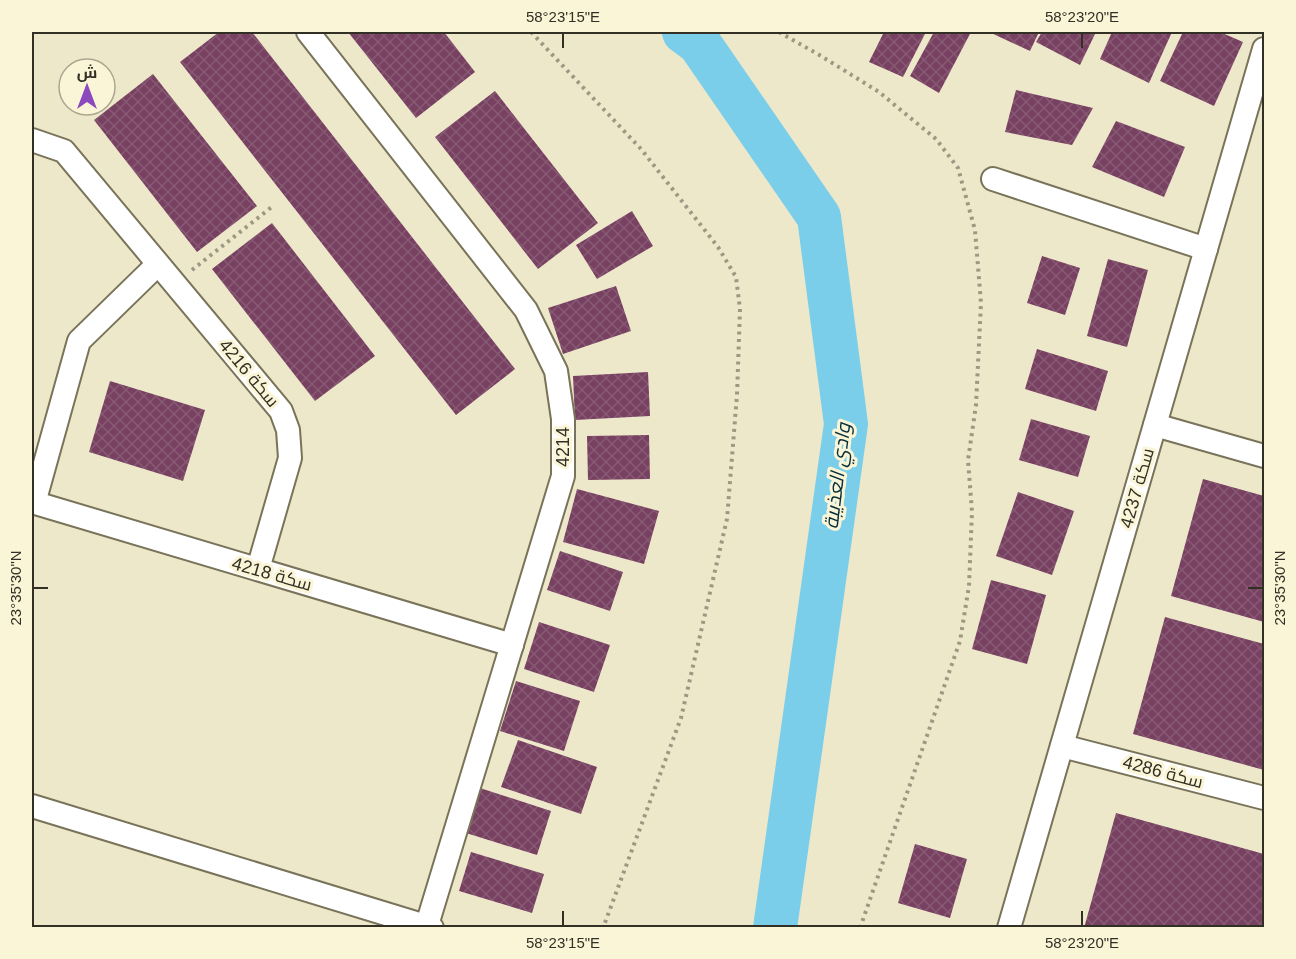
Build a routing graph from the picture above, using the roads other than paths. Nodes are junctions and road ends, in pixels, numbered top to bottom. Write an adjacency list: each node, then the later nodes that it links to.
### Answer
1 (308, 32): 11 (street, 4214)
2 (1264, 49): 5 (street, سكة 4237)
3 (32, 140): 6 (street, سكة 4216)
4 (993, 179): 5 (street)
5 (1206, 249): 7 (street, سكة 4237)
6 (158, 264): 9 (street); 10 (street, سكة 4216)
7 (1155, 425): 8 (street); 12 (street, سكة 4237)
8 (1264, 456)
9 (33, 503): 10 (street, سكة 4218)
10 (258, 569): 11 (street, سكة 4218)
11 (512, 645): 15 (street, 4214)
12 (1062, 746): 13 (street, سكة 4286); 16 (street, سكة 4237)
13 (1264, 798)
14 (32, 806): 15 (street)
15 (429, 926)
16 (1009, 927)

